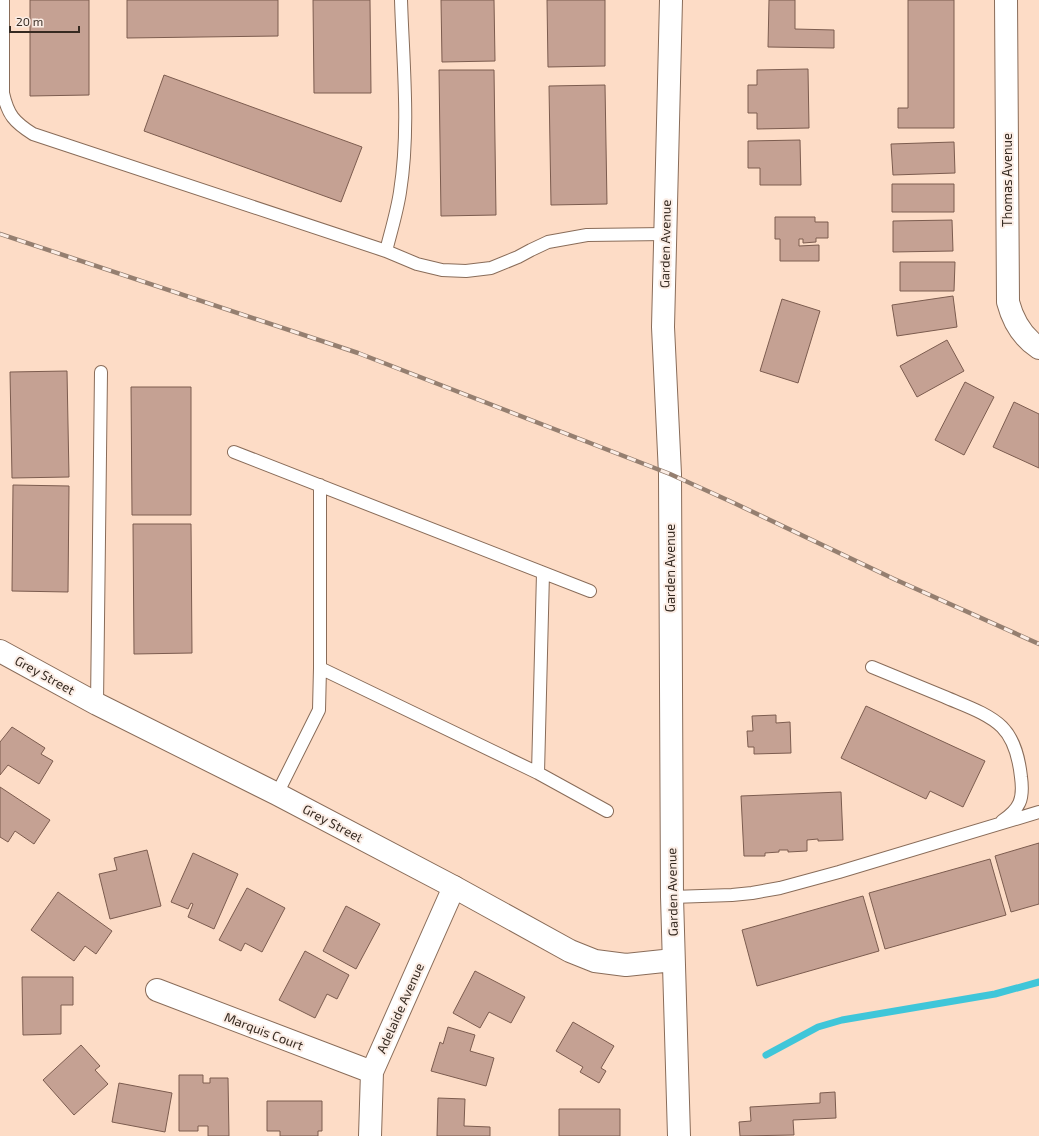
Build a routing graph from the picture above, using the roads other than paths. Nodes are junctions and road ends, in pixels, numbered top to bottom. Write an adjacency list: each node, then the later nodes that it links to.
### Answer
1 (3, 0): 6 (lane)
2 (401, 0): 6 (lane)
3 (671, 0): 5 (street, Garden Avenue)
4 (1006, 0): 7 (street, Thomas Avenue)
5 (665, 234): 6 (lane); 23 (street, Garden Avenue)
6 (386, 251)
7 (1039, 348)
8 (100, 372): 16 (lane)
9 (234, 452): 10 (lane)
10 (320, 485): 11 (lane); 15 (lane)
11 (543, 573): 12 (lane); 17 (lane)
12 (590, 590)
13 (0, 651): 16 (street, Grey Street)
14 (872, 667): 21 (lane)
15 (320, 668): 17 (lane); 18 (lane)
16 (97, 704): 18 (street, Grey Street)
17 (538, 773): 19 (lane)
18 (277, 794): 22 (street, Grey Street)
19 (607, 811)
20 (1039, 812): 21 (lane)
21 (998, 824): 23 (lane)
22 (454, 886): 24 (street, Grey Street); 26 (street, Adelaide Avenue)
23 (672, 897): 24 (street, Garden Avenue)
24 (673, 960): 28 (street, Garden Avenue)
25 (157, 990): 26 (street, Marquis Court)
26 (372, 1072): 27 (street, Adelaide Avenue)
27 (370, 1136)
28 (679, 1136)

